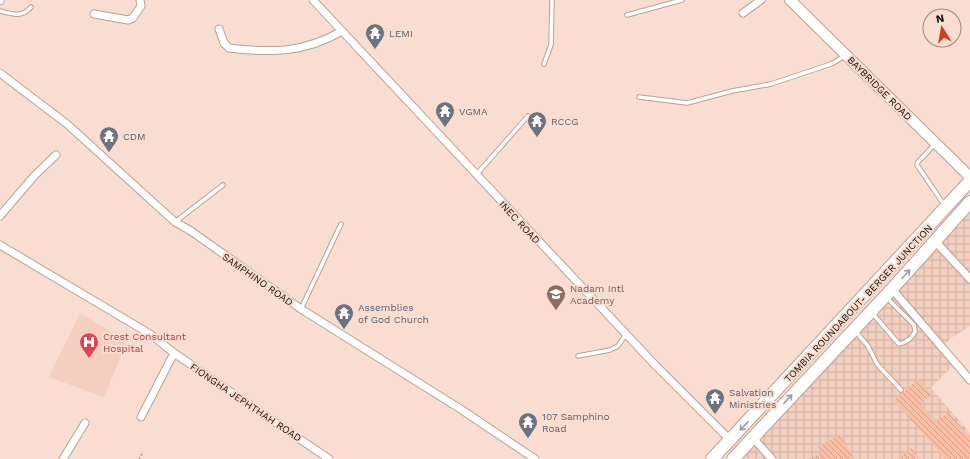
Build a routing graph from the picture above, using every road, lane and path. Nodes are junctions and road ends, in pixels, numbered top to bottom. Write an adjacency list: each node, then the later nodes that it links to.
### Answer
1 (140, 0): 9 (street)
2 (314, 0): 13 (street, INEC ROAD)
3 (552, 0): 15 (lane)
4 (682, 0): 11 (lane)
5 (761, 0): 10 (street)
6 (790, 0): 14 (street, BAYBRIDGE ROAD)
7 (31, 7): 8 (lane)
8 (0, 11)
9 (94, 14)
10 (743, 14)
11 (627, 15)
12 (219, 29): 13 (street)
13 (342, 30): 21 (street, INEC ROAD)
14 (847, 55): 17 (lane); 19 (street, BAYBRIDGE ROAD)
15 (544, 64)
16 (0, 73): 28 (street, SAMPHINO ROAD)
17 (640, 97)
18 (528, 116): 21 (lane)
19 (936, 143): 22 (street, BAYBRIDGE ROAD); 26 (lane)
20 (56, 155): 27 (street)
21 (476, 175): 37 (street, INEC ROAD)
22 (970, 177)
23 (970, 182): 26 (main road, TOMBIA ROUNDABOUT- BERGER JUNCTION)
24 (222, 185): 28 (lane)
25 (970, 202): 30 (main road, TOMBIA ROUNDABOUT- BERGER JUNCTION)
26 (946, 207): 45 (main road, TOMBIA ROUNDABOUT- BERGER JUNCTION, one-way to 45)
27 (0, 216)
28 (174, 222): 34 (street, SAMPHINO ROAD)
29 (341, 224): 34 (lane)
30 (935, 241): 32 (street); 33 (main road, TOMBIA ROUNDABOUT- BERGER JUNCTION, one-way to 30)
31 (0, 246): 38 (street, FIONGHA JEPHTHAH ROAD)
32 (970, 278)
33 (889, 292): 35 (main road, TOMBIA ROUNDABOUT- BERGER JUNCTION); 35 (lane); 40 (street)
34 (301, 309): 51 (street, SAMPHINO ROAD)
35 (870, 312): 36 (main road, TOMBIA ROUNDABOUT- BERGER JUNCTION)
36 (854, 330): 41 (lane); 44 (main road, TOMBIA ROUNDABOUT- BERGER JUNCTION, one-way to 36)
37 (626, 334): 39 (lane); 45 (street, INEC ROAD)
38 (174, 353): 42 (street); 47 (street, FIONGHA JEPHTHAH ROAD)
39 (578, 356)
40 (970, 380)
41 (901, 390)
42 (140, 417)
43 (85, 423): 48 (street)
44 (753, 438): 53 (main road, TOMBIA ROUNDABOUT- BERGER JUNCTION); 54 (street)
45 (730, 440): 52 (main road, TOMBIA ROUNDABOUT- BERGER JUNCTION)
46 (143, 452): 49 (path)
47 (319, 456): 50 (street, FIONGHA JEPHTHAH ROAD)
48 (63, 459)
49 (139, 459)
50 (329, 459)
51 (535, 459)
52 (712, 459)
53 (734, 459)
54 (772, 459)

